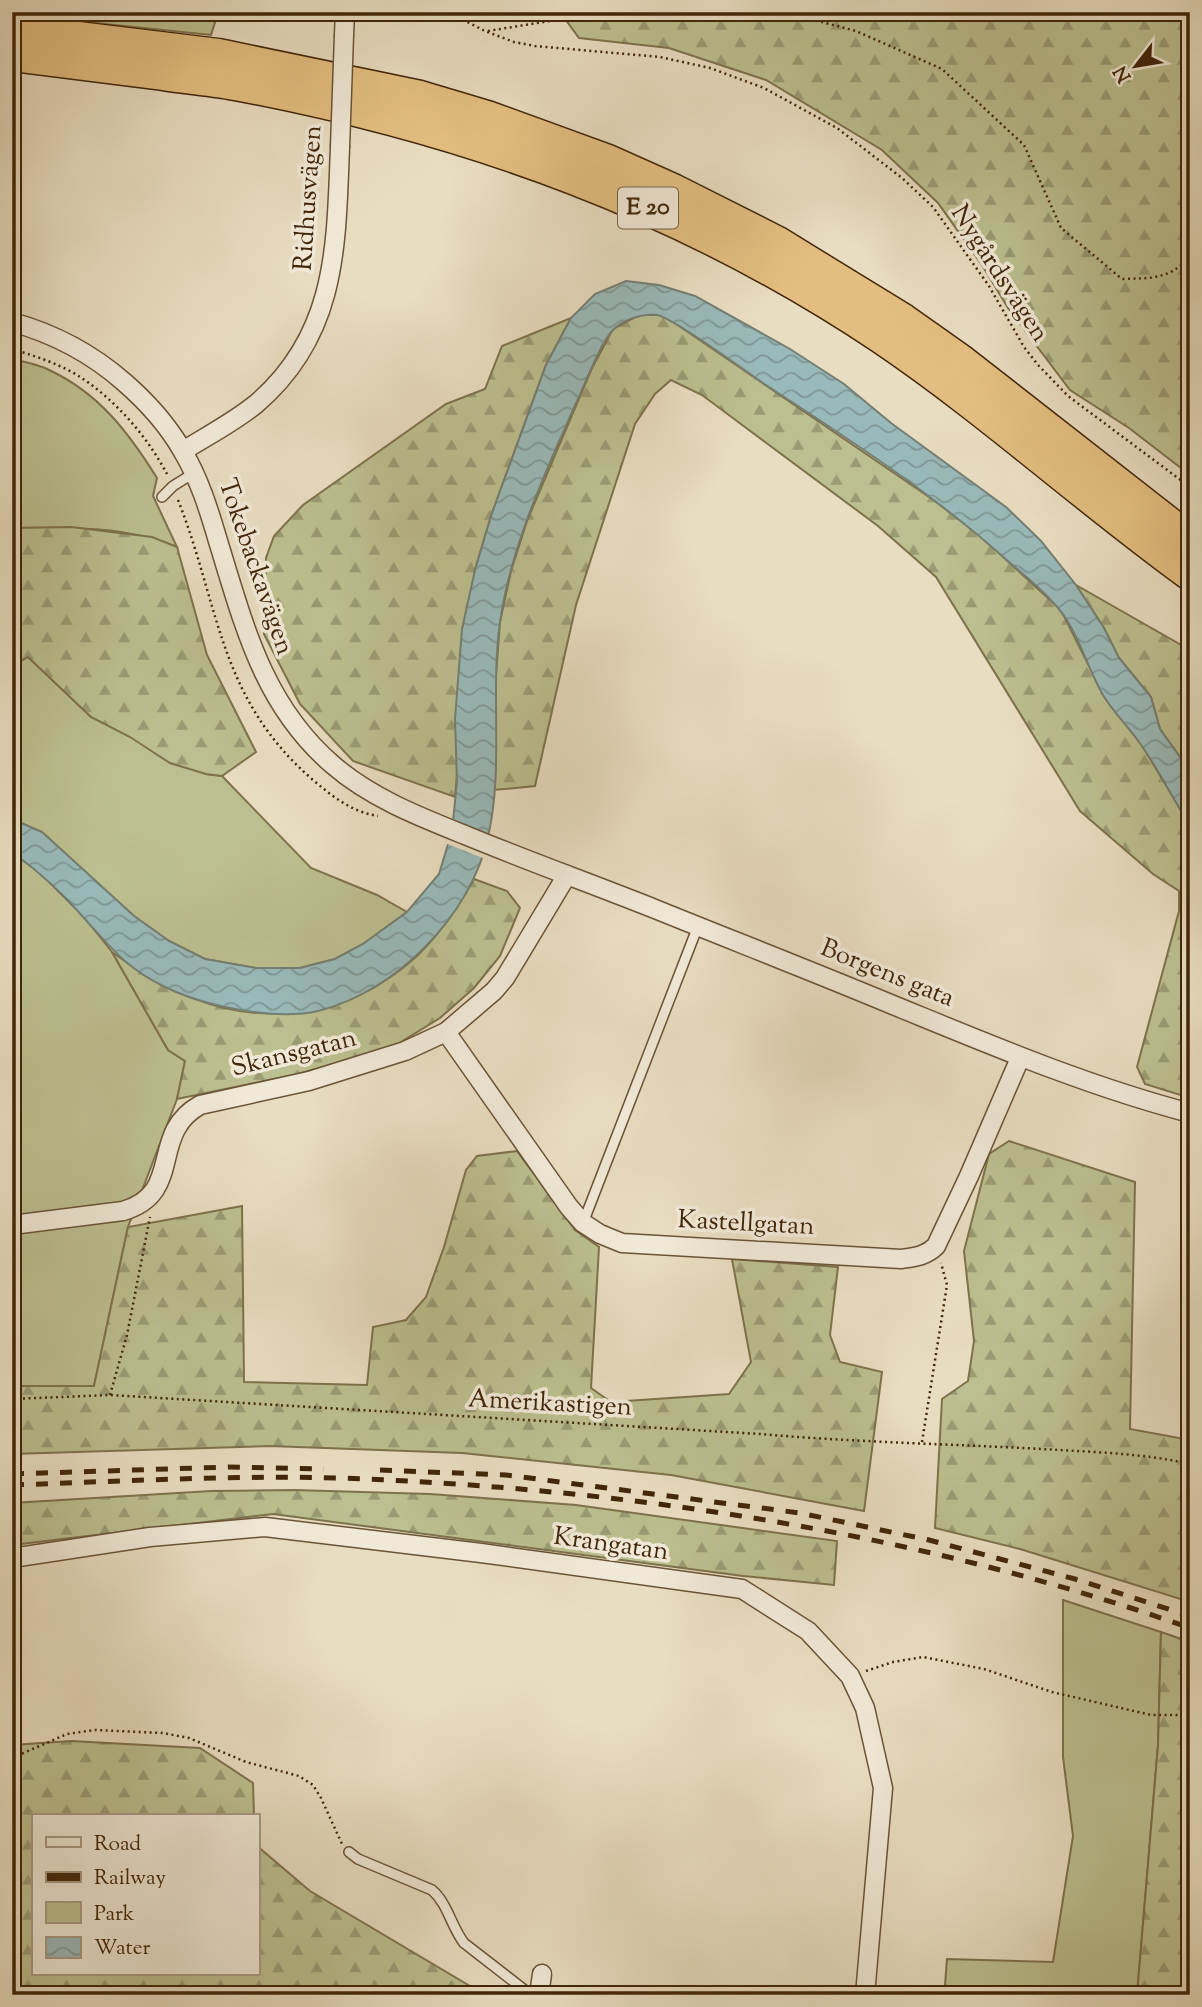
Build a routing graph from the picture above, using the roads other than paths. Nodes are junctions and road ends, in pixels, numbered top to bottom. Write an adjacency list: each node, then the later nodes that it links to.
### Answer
1 (345, 12): 5 (street, Ridhusvägen, bridge)
2 (12, 30): 8 (highway, E 20)
3 (12, 55): 9 (highway, E 20)
4 (12, 322): 5 (street, Tokebackavägen)
5 (183, 451): 6 (street, Tokebackavägen)
6 (194, 473): 7 (lane); 10 (street, Tokebackavägen)
7 (162, 497)
8 (1190, 540)
9 (1190, 574)
10 (567, 875): 11 (street, Borgens gata); 12 (street, Skansgatan)
11 (698, 926): 13 (street, Borgens gata); 15 (lane)
12 (446, 1032): 15 (street, Kastellgatan); 16 (street, Skansgatan)
13 (1020, 1058): 14 (street, Borgens gata); 15 (street, Kastellgatan)
14 (1190, 1113)
15 (583, 1223)
16 (12, 1225)
17 (12, 1558): 20 (street, Krangatan)
18 (349, 1852): 21 (lane)
19 (542, 1974): 22 (street)
20 (865, 1994): 23 (lane)
21 (531, 1995)
22 (540, 1995)
23 (926, 1995)

